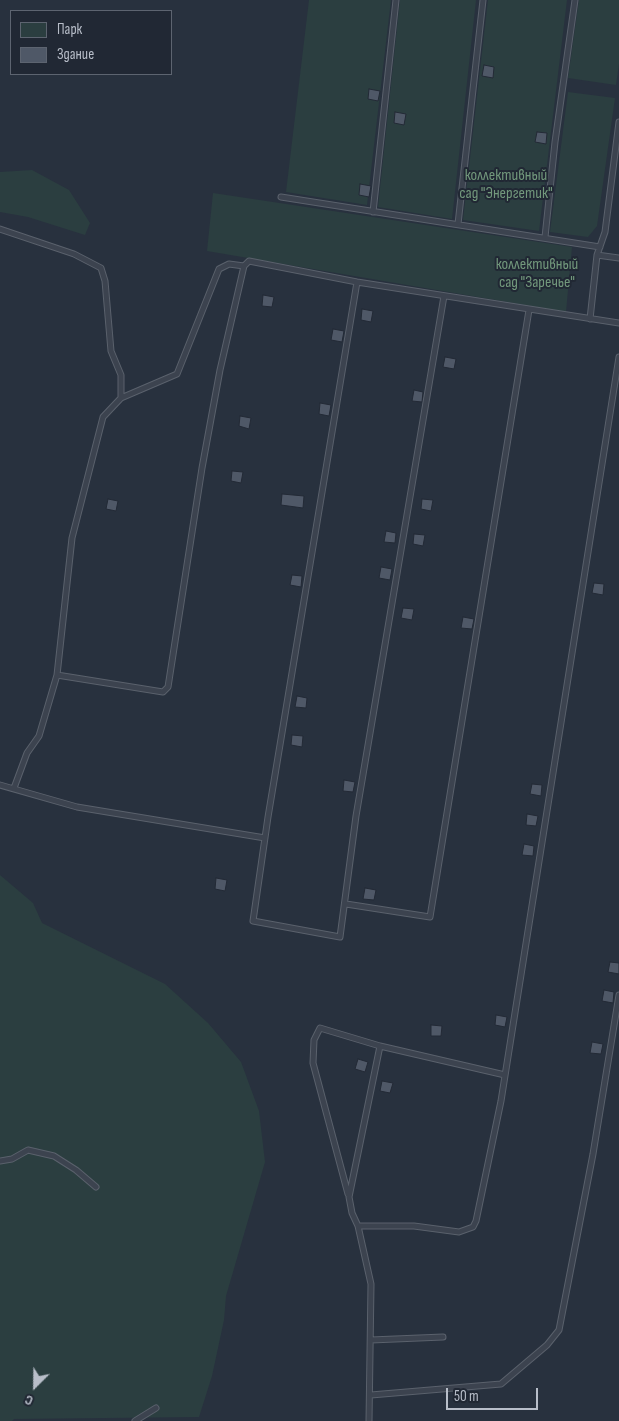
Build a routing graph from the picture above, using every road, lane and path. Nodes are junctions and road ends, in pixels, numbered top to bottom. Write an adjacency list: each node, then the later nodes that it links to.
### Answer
1 (396, 0): 7 (lane)
2 (483, 0): 8 (lane)
3 (575, 0): 10 (lane)
4 (619, 122): 5 (lane)
5 (617, 153): 11 (lane)
6 (281, 197): 7 (lane)
7 (373, 212): 8 (lane)
8 (458, 224): 10 (lane)
9 (0, 229): 21 (lane)
10 (545, 237): 11 (lane)
11 (600, 247): 12 (lane)
12 (597, 255): 13 (lane); 18 (lane)
13 (619, 258)
14 (244, 266): 15 (lane); 21 (lane); 22 (lane)
15 (357, 282): 16 (lane); 25 (lane)
16 (444, 296): 17 (lane); 26 (lane)
17 (529, 310): 18 (lane); 26 (lane)
18 (590, 319): 19 (lane)
19 (619, 323)
20 (619, 357): 29 (lane)
21 (121, 398): 22 (lane)
22 (57, 675): 24 (lane)
23 (0, 785): 24 (lane)
24 (14, 788): 25 (lane)
25 (265, 838): 26 (lane)
26 (346, 904)
27 (619, 995): 36 (lane)
28 (380, 1046): 29 (lane); 32 (lane); 32 (lane)
29 (506, 1075): 33 (lane)
30 (0, 1161): 31 (lane)
31 (96, 1187)
32 (349, 1197): 33 (lane)
33 (358, 1226): 35 (lane)
34 (443, 1337): 35 (lane)
35 (371, 1340): 36 (lane)
36 (371, 1395): 39 (lane)
37 (156, 1408): 38 (lane)
38 (135, 1421)
39 (369, 1421)

